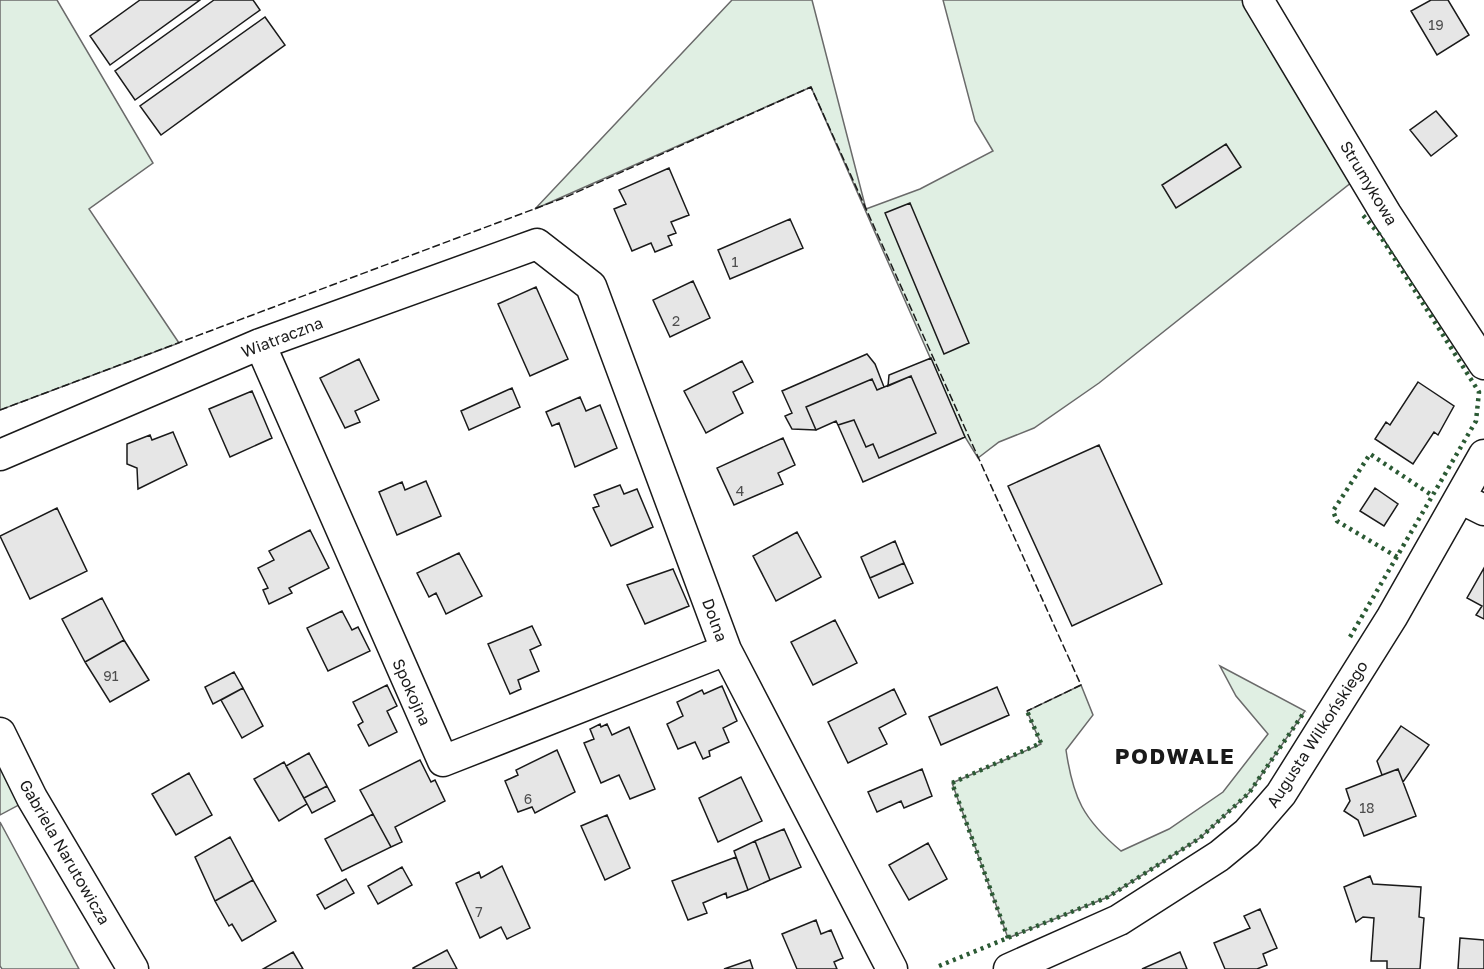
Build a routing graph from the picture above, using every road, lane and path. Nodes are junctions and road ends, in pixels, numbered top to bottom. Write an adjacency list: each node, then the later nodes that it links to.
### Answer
1 (1258, 0): 4 (street, Strumykowa)
2 (564, 264): 3 (street, Wiatraczna); 8 (street, Dolna)
3 (260, 344): 5 (street, Wiatraczna); 8 (street, Spokojna)
4 (1484, 364)
5 (0, 455)
6 (1484, 456): 7 (street, Augusta Wilkońskiego)
7 (1472, 504): 12 (street, Augusta Wilkońskiego)
8 (726, 651): 11 (street, Dolna)
9 (0, 733): 10 (street, Gabriela Narutowicza)
10 (133, 969)
11 (892, 969)
12 (1009, 969)

